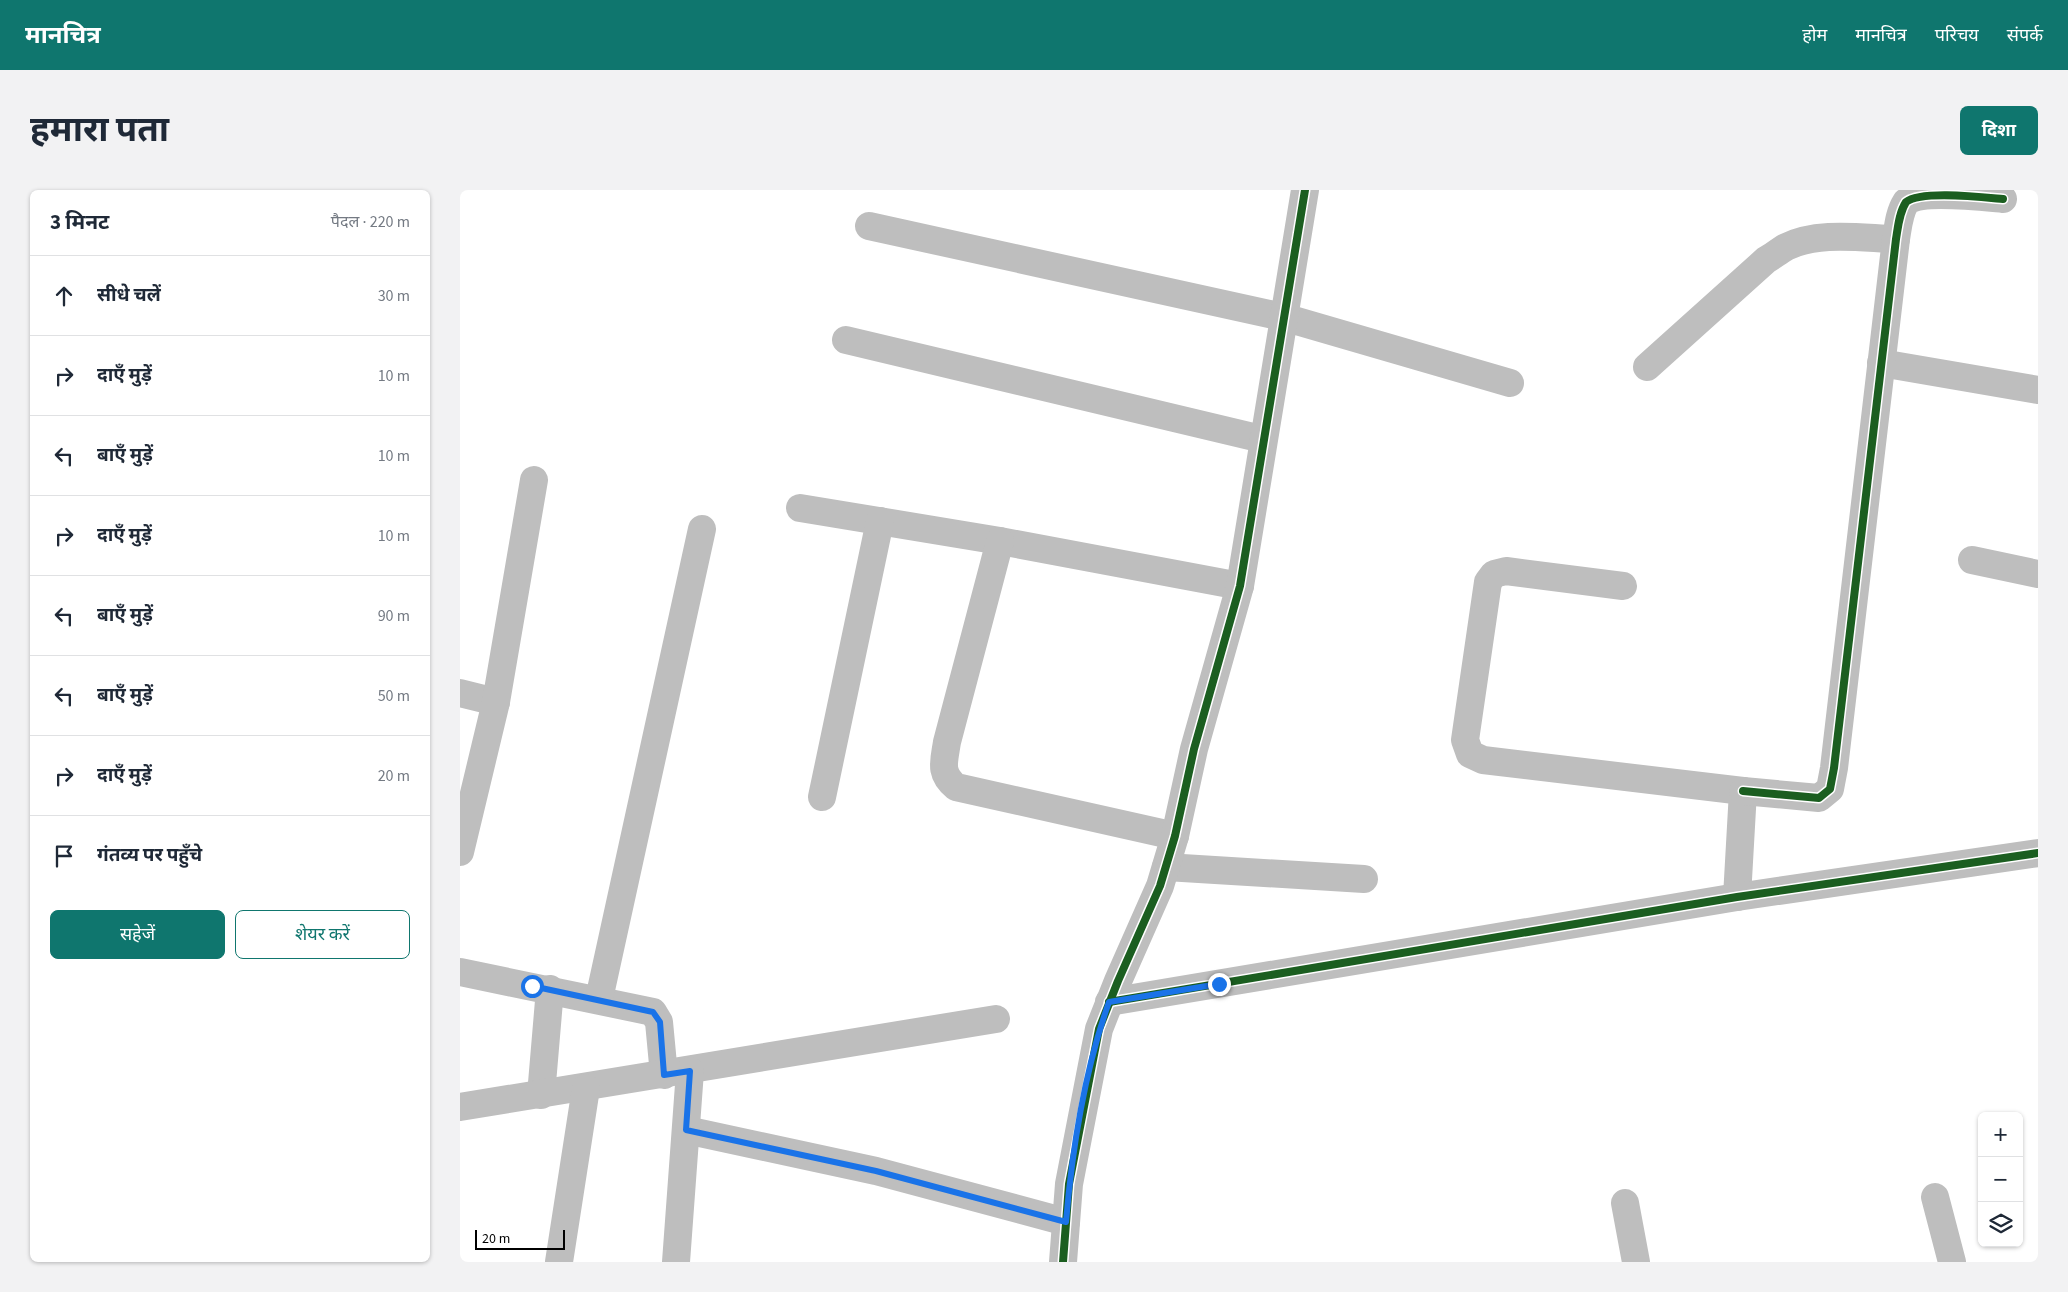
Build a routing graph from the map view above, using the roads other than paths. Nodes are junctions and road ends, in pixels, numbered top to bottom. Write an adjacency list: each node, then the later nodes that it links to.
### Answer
1 (1305, 190): 5 (street)
2 (2003, 199): 4 (street)
3 (870, 226): 5 (street)
4 (1896, 239): 7 (street); 8 (street)
5 (1283, 317): 9 (street); 11 (street)
6 (846, 340): 11 (street)
7 (1881, 362): 10 (street); 23 (street)
8 (1647, 367)
9 (1510, 383)
10 (2038, 390)
11 (1262, 439): 19 (street)
12 (534, 480): 22 (street)
13 (800, 508): 14 (street)
14 (880, 521): 16 (street); 24 (street)
15 (702, 529): 33 (street)
16 (1000, 540): 19 (street); 25 (street)
17 (1972, 560): 18 (street)
18 (2038, 574)
19 (1240, 586): 25 (street)
20 (1622, 586): 23 (street)
21 (460, 693): 22 (street)
22 (496, 702): 26 (street)
23 (1744, 790): 30 (street)
24 (822, 797)
25 (1175, 836): 28 (street)
26 (460, 852)
27 (2038, 853): 30 (street)
28 (1166, 867): 29 (street); 34 (street)
29 (1364, 879)
30 (1737, 897): 34 (street)
31 (460, 972): 32 (street)
32 (550, 989): 33 (street); 38 (street)
33 (599, 1000): 36 (street)
34 (1109, 1002): 43 (street)
35 (996, 1019): 36 (street)
36 (677, 1073): 37 (street); 40 (street)
37 (586, 1088): 38 (street); 44 (street)
38 (541, 1095): 39 (street)
39 (460, 1108)
40 (686, 1130): 43 (street); 45 (street)
41 (1935, 1197): 48 (street)
42 (1626, 1203): 47 (street)
43 (1066, 1222): 46 (street)
44 (559, 1262)
45 (676, 1262)
46 (1062, 1262)
47 (1636, 1262)
48 (1952, 1262)

